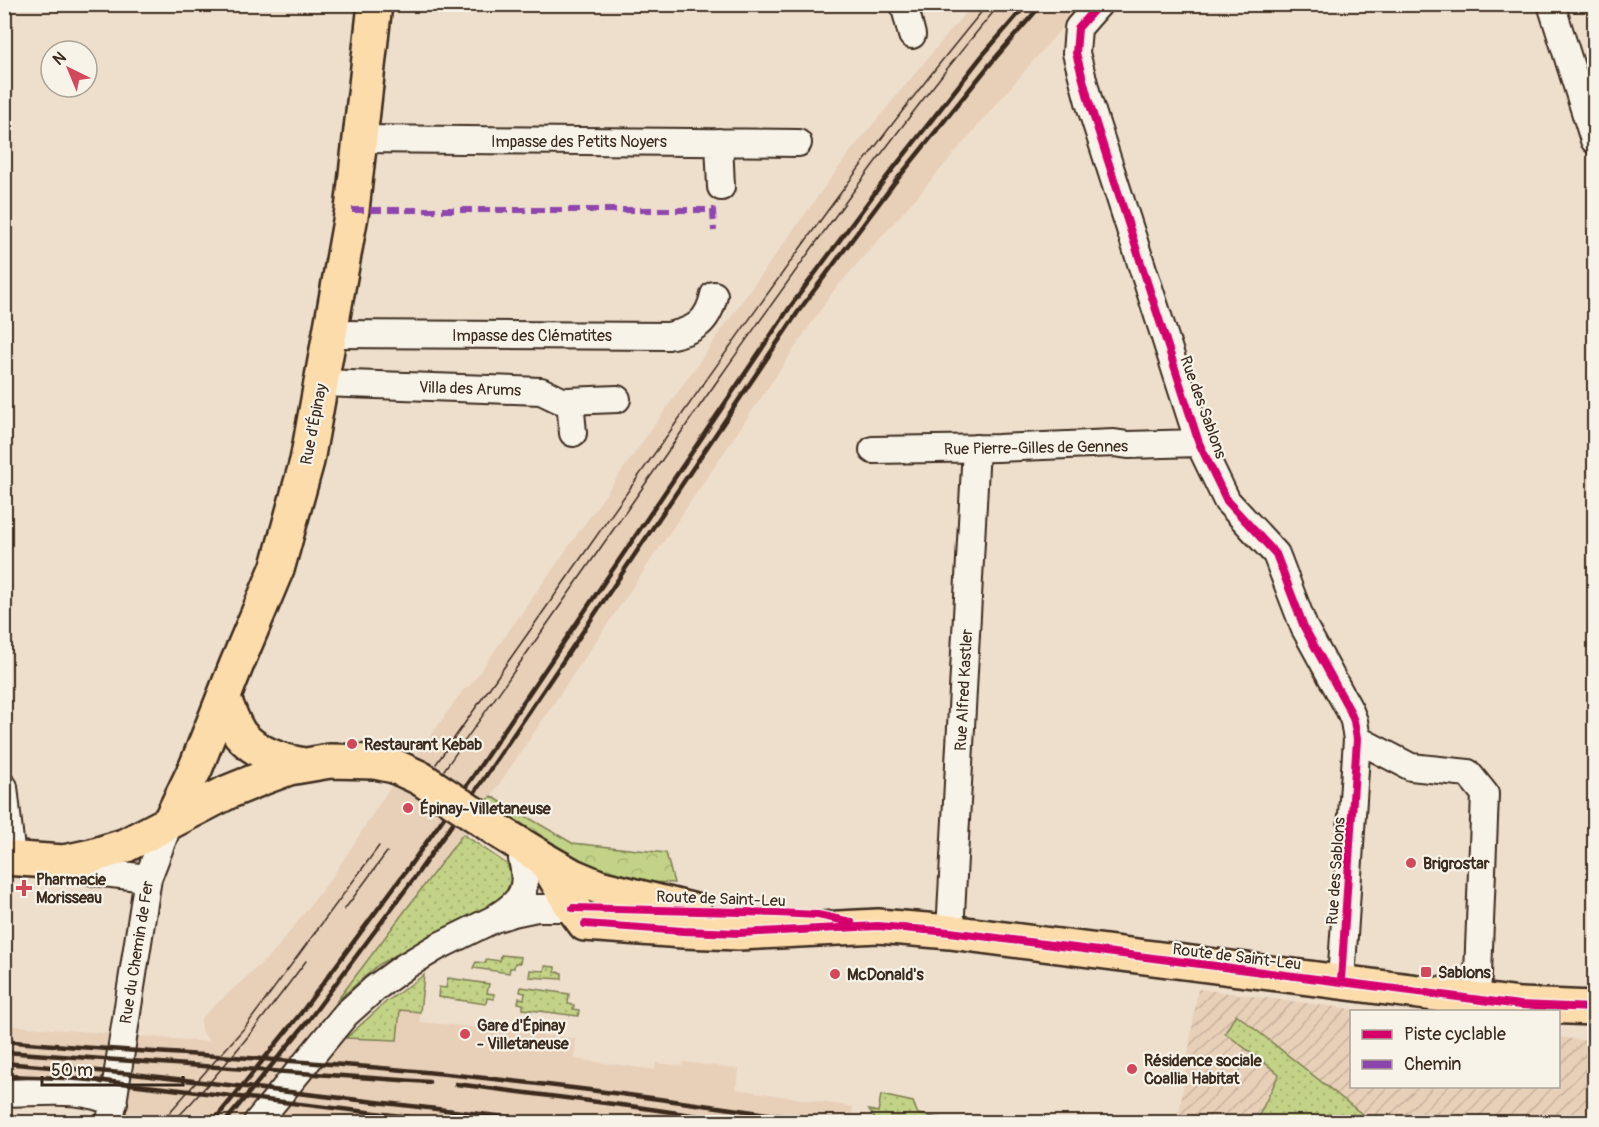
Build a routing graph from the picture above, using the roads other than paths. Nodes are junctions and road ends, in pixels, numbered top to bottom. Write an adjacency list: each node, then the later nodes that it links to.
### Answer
1 (375, 4): 6 (main road, Rue d'Épinay)
2 (904, 4): 5 (street)
3 (1099, 4): 17 (street, Rue des Sablons)
4 (1551, 4): 7 (street)
5 (912, 35)
6 (360, 140): 8 (street, Impasse des Petits Noyers); 12 (main road, Rue d'Épinay)
7 (1594, 140)
8 (719, 142): 9 (street, Impasse des Petits Noyers); 10 (street)
9 (798, 143)
10 (721, 187)
11 (714, 295): 12 (street, Impasse des Clématites)
12 (330, 334): 13 (main road, Rue d'Épinay)
13 (322, 383): 15 (street, Villa des Arums); 20 (main road, Rue d'Épinay)
14 (617, 399): 15 (street, Villa des Arums)
15 (570, 401): 16 (street)
16 (573, 433)
17 (1199, 443): 18 (street, Rue Pierre-Gilles de Gennes); 21 (street, Rue des Sablons)
18 (976, 448): 19 (street, Rue Pierre-Gilles de Gennes); 33 (street, Rue Alfred Kastler)
19 (873, 450)
20 (224, 699): 22 (main road); 24 (main road, Rue d'Épinay)
21 (1357, 739): 35 (street, Rue des Sablons); 36 (street)
22 (304, 765): 24 (main road); 25 (main road, bridge)
23 (4, 787): 26 (street)
24 (170, 821): 27 (main road); 28 (street, Rue du Chemin de Fer)
25 (523, 851): 29 (main road); 30 (main road); 31 (street)
26 (8, 858): 27 (main road)
27 (63, 862): 28 (street)
28 (148, 878): 41 (street, Rue du Chemin de Fer)
29 (695, 911): 30 (main road, Route de Saint-Leu); 32 (main road, Route de Saint-Leu)
30 (569, 916): 31 (street); 32 (main road, Route de Saint-Leu); 34 (street)
31 (494, 919): 34 (street)
32 (875, 926): 33 (main road, Route de Saint-Leu)
33 (950, 932): 35 (main road, Route de Saint-Leu)
34 (454, 939): 42 (street)
35 (1341, 981): 36 (main road, Route de Saint-Leu)
36 (1477, 999): 37 (main road, Route de Saint-Leu)
37 (1551, 1007): 38 (main road, Route de Saint-Leu); 39 (main road, Route de Saint-Leu)
38 (1594, 1008)
39 (1594, 1021)
40 (4, 1093): 41 (street)
41 (112, 1113)
42 (258, 1122)

